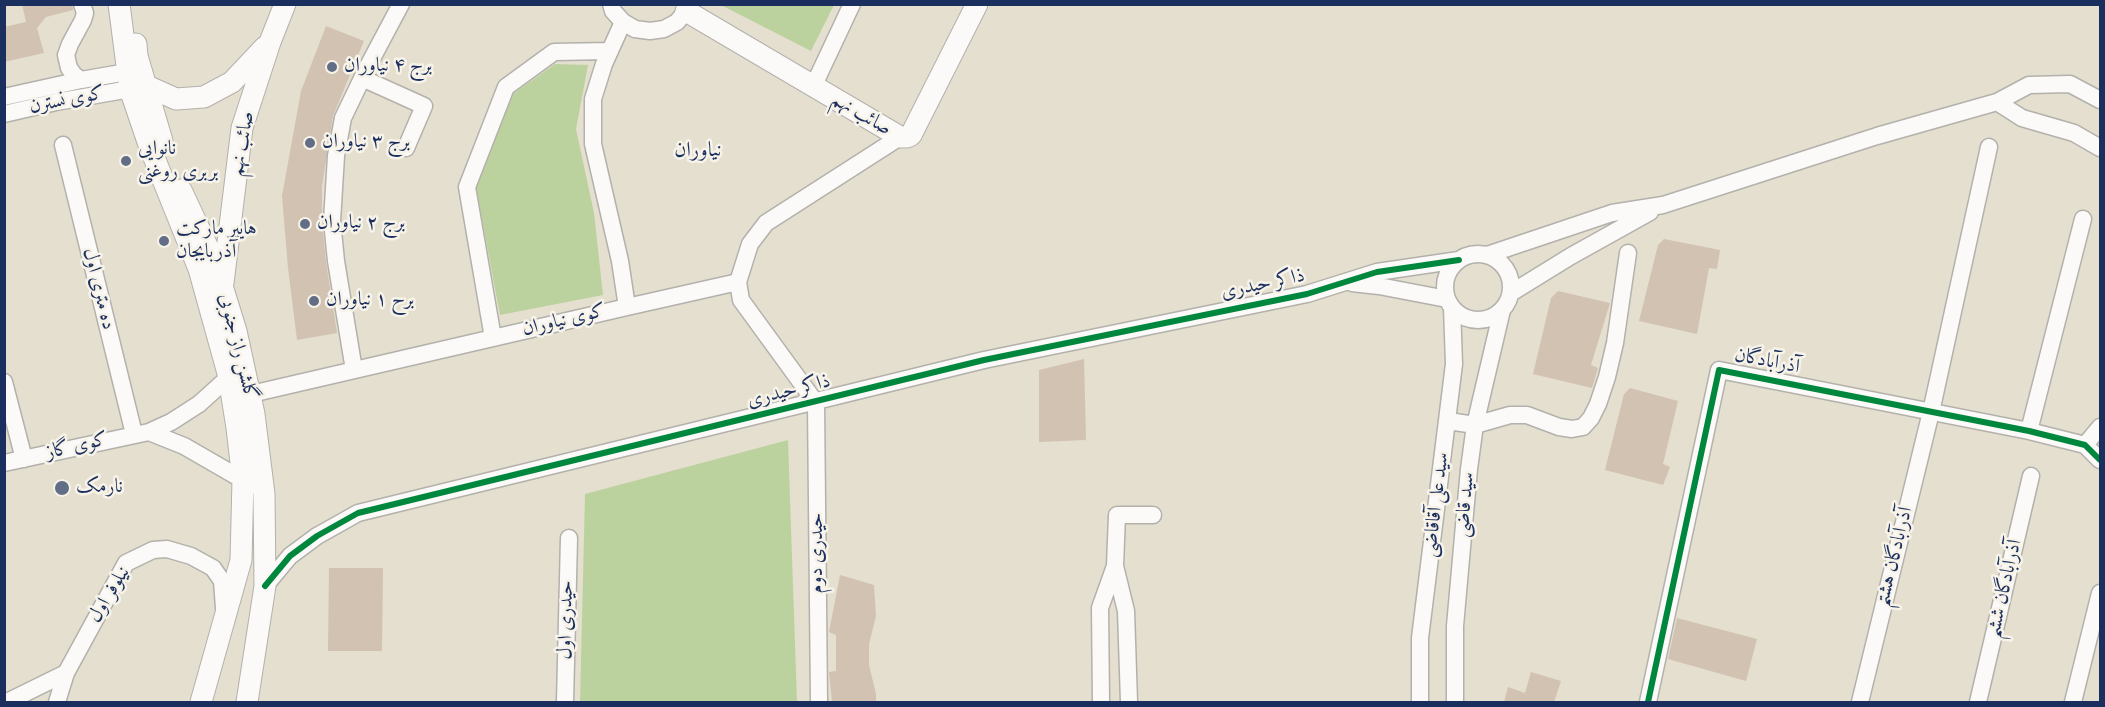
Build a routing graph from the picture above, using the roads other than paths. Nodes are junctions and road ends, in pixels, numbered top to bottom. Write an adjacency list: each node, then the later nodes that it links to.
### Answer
1 (82, 4): 15 (street)
2 (119, 4): 16 (main road, گلشن راز جنوبی)
3 (131, 4): 16 (main road, گلشن راز جنوبی)
4 (276, 4): 12 (street)
5 (285, 4): 12 (main road, صائب نهم)
6 (401, 4): 14 (street)
7 (611, 4): 11 (street)
8 (852, 4): 17 (street)
9 (977, 4): 22 (main road, صائب نهم)
10 (687, 8): 11 (street); 17 (main road, صائب نهم)
11 (623, 22): 13 (street, کوی نیاوران)
12 (270, 42): 16 (main road); 34 (main road, صائب نهم)
13 (610, 51): 37 (street, کوی نیاوران); 39 (street)
14 (362, 78): 25 (street); 40 (street)
15 (81, 80): 16 (street); 18 (street)
16 (135, 82): 21 (street, کوی نسترن); 34 (main road, گلشن راز جنوبی); 41 (main road, گلشن راز جنوبی)
17 (813, 87): 22 (main road, صائب نهم)
18 (4, 97)
19 (2100, 100): 20 (street)
20 (1997, 102): 26 (street); 27 (street)
21 (4, 114)
22 (900, 137): 32 (street)
23 (63, 145): 50 (street, ده متری اول)
24 (1989, 147): 45 (street, آذرآبادگان هشتم)
25 (406, 148)
26 (2100, 148)
27 (1663, 205): 30 (street); 35 (street)
28 (2083, 219): 49 (street)
29 (1628, 253): 47 (street)
30 (1487, 255): 31 (street); 35 (street)
31 (1459, 260): 33 (street, ذاکر حیدری); 36 (street)
32 (738, 282): 37 (street); 44 (street)
33 (1345, 283): 36 (street); 44 (street, ذاکر حیدری)
34 (223, 289): 43 (main road, گلشن راز جنوبی)
35 (1511, 293): 38 (street)
36 (1450, 303): 38 (street); 46 (street, سید علی آقاقاضی)
37 (627, 307): 39 (street, کوی نیاوران)
38 (1502, 310): 47 (street, سید قاضی)
39 (493, 338): 40 (street, کوی نیاوران)
40 (354, 370): 43 (street, کوی نیاوران)
41 (228, 378): 50 (street, کوی گاز); 56 (main road, گلشن راز جنوبی)
42 (4, 382): 52 (street)
43 (251, 394): 60 (main road, گلشن راز جنوبی)
44 (816, 403): 60 (street, ذاکر حیدری); 69 (street, حیدری دوم)
45 (1931, 412): 49 (street, آذرآبادگان); 74 (street, آذرآبادگان); 75 (street, آذرآبادگان هشتم)
46 (1448, 421): 47 (street); 72 (street, سید علی آقاقاضی)
47 (1475, 426): 73 (street, سید قاضی)
48 (2100, 428): 51 (street)
49 (2029, 431): 51 (street, آذرآبادگان)
50 (141, 433): 52 (street, کوی گاز); 56 (street)
51 (2085, 445): 53 (street)
52 (24, 459): 54 (street, کوی گاز)
53 (2100, 460)
54 (4, 463)
55 (2031, 476): 76 (street, آذرآبادگان ششم)
56 (243, 480): 62 (main road, گلشن راز جنوبی)
57 (1152, 515): 59 (street)
58 (569, 538): 68 (street, حیدری اول)
59 (1116, 566): 70 (street); 71 (street)
60 (264, 586): 67 (main road, گلشن راز جنوبی)
61 (2100, 593): 77 (street)
62 (224, 619): 63 (street, نیلوفر اول); 66 (main road, نیلوفر اول)
63 (66, 673): 64 (street); 65 (street, نیلوفر اول)
64 (7, 702)
65 (57, 702)
66 (201, 702)
67 (248, 702)
68 (565, 702)
69 (819, 702)
70 (1101, 702)
71 (1129, 702)
72 (1420, 702)
73 (1455, 702)
74 (1648, 702)
75 (1860, 702)
76 (1978, 702)
77 (2073, 702)

